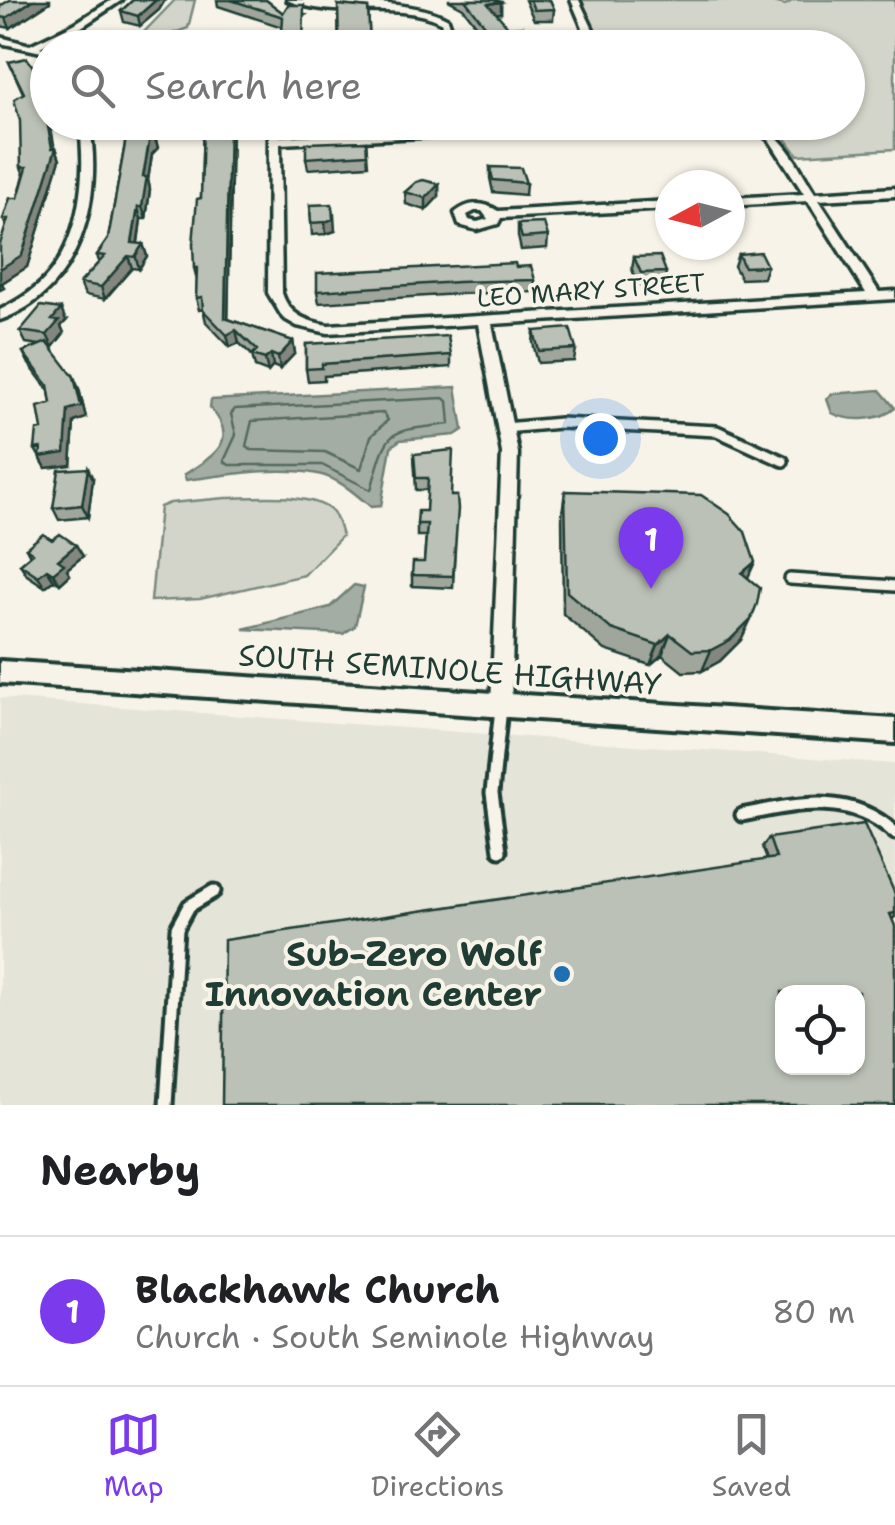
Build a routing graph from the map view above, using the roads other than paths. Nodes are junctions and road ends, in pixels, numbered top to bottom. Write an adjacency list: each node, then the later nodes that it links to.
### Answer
1 (118, 0): 5 (street)
2 (291, 0): 4 (street)
3 (575, 0): 7 (street)
4 (404, 2): 6 (street)
5 (68, 30)
6 (449, 30)
7 (588, 30)
8 (0, 40): 9 (street)
9 (30, 46)
10 (87, 140): 21 (street)
11 (295, 140): 13 (street)
12 (775, 140): 15 (street)
13 (275, 141): 22 (street, LEO MARY STREET)
14 (895, 192): 15 (street)
15 (814, 198): 16 (street); 20 (street)
16 (745, 201)
17 (655, 206): 18 (street)
18 (496, 215)
19 (895, 295): 20 (street, LEO MARY STREET)
20 (876, 296): 22 (street, LEO MARY STREET)
21 (0, 316)
22 (484, 320): 23 (street)
23 (505, 428): 24 (lane); 28 (street)
24 (783, 461)
25 (790, 579): 26 (lane)
26 (895, 586)
27 (0, 672): 28 (street, SOUTH SEMINOLE HIGHWAY)
28 (502, 706): 29 (street, SOUTH SEMINOLE HIGHWAY); 32 (lane)
29 (895, 731)
30 (742, 815): 31 (lane)
31 (895, 833)
32 (500, 851)
33 (214, 891): 34 (lane)
34 (166, 1105)

